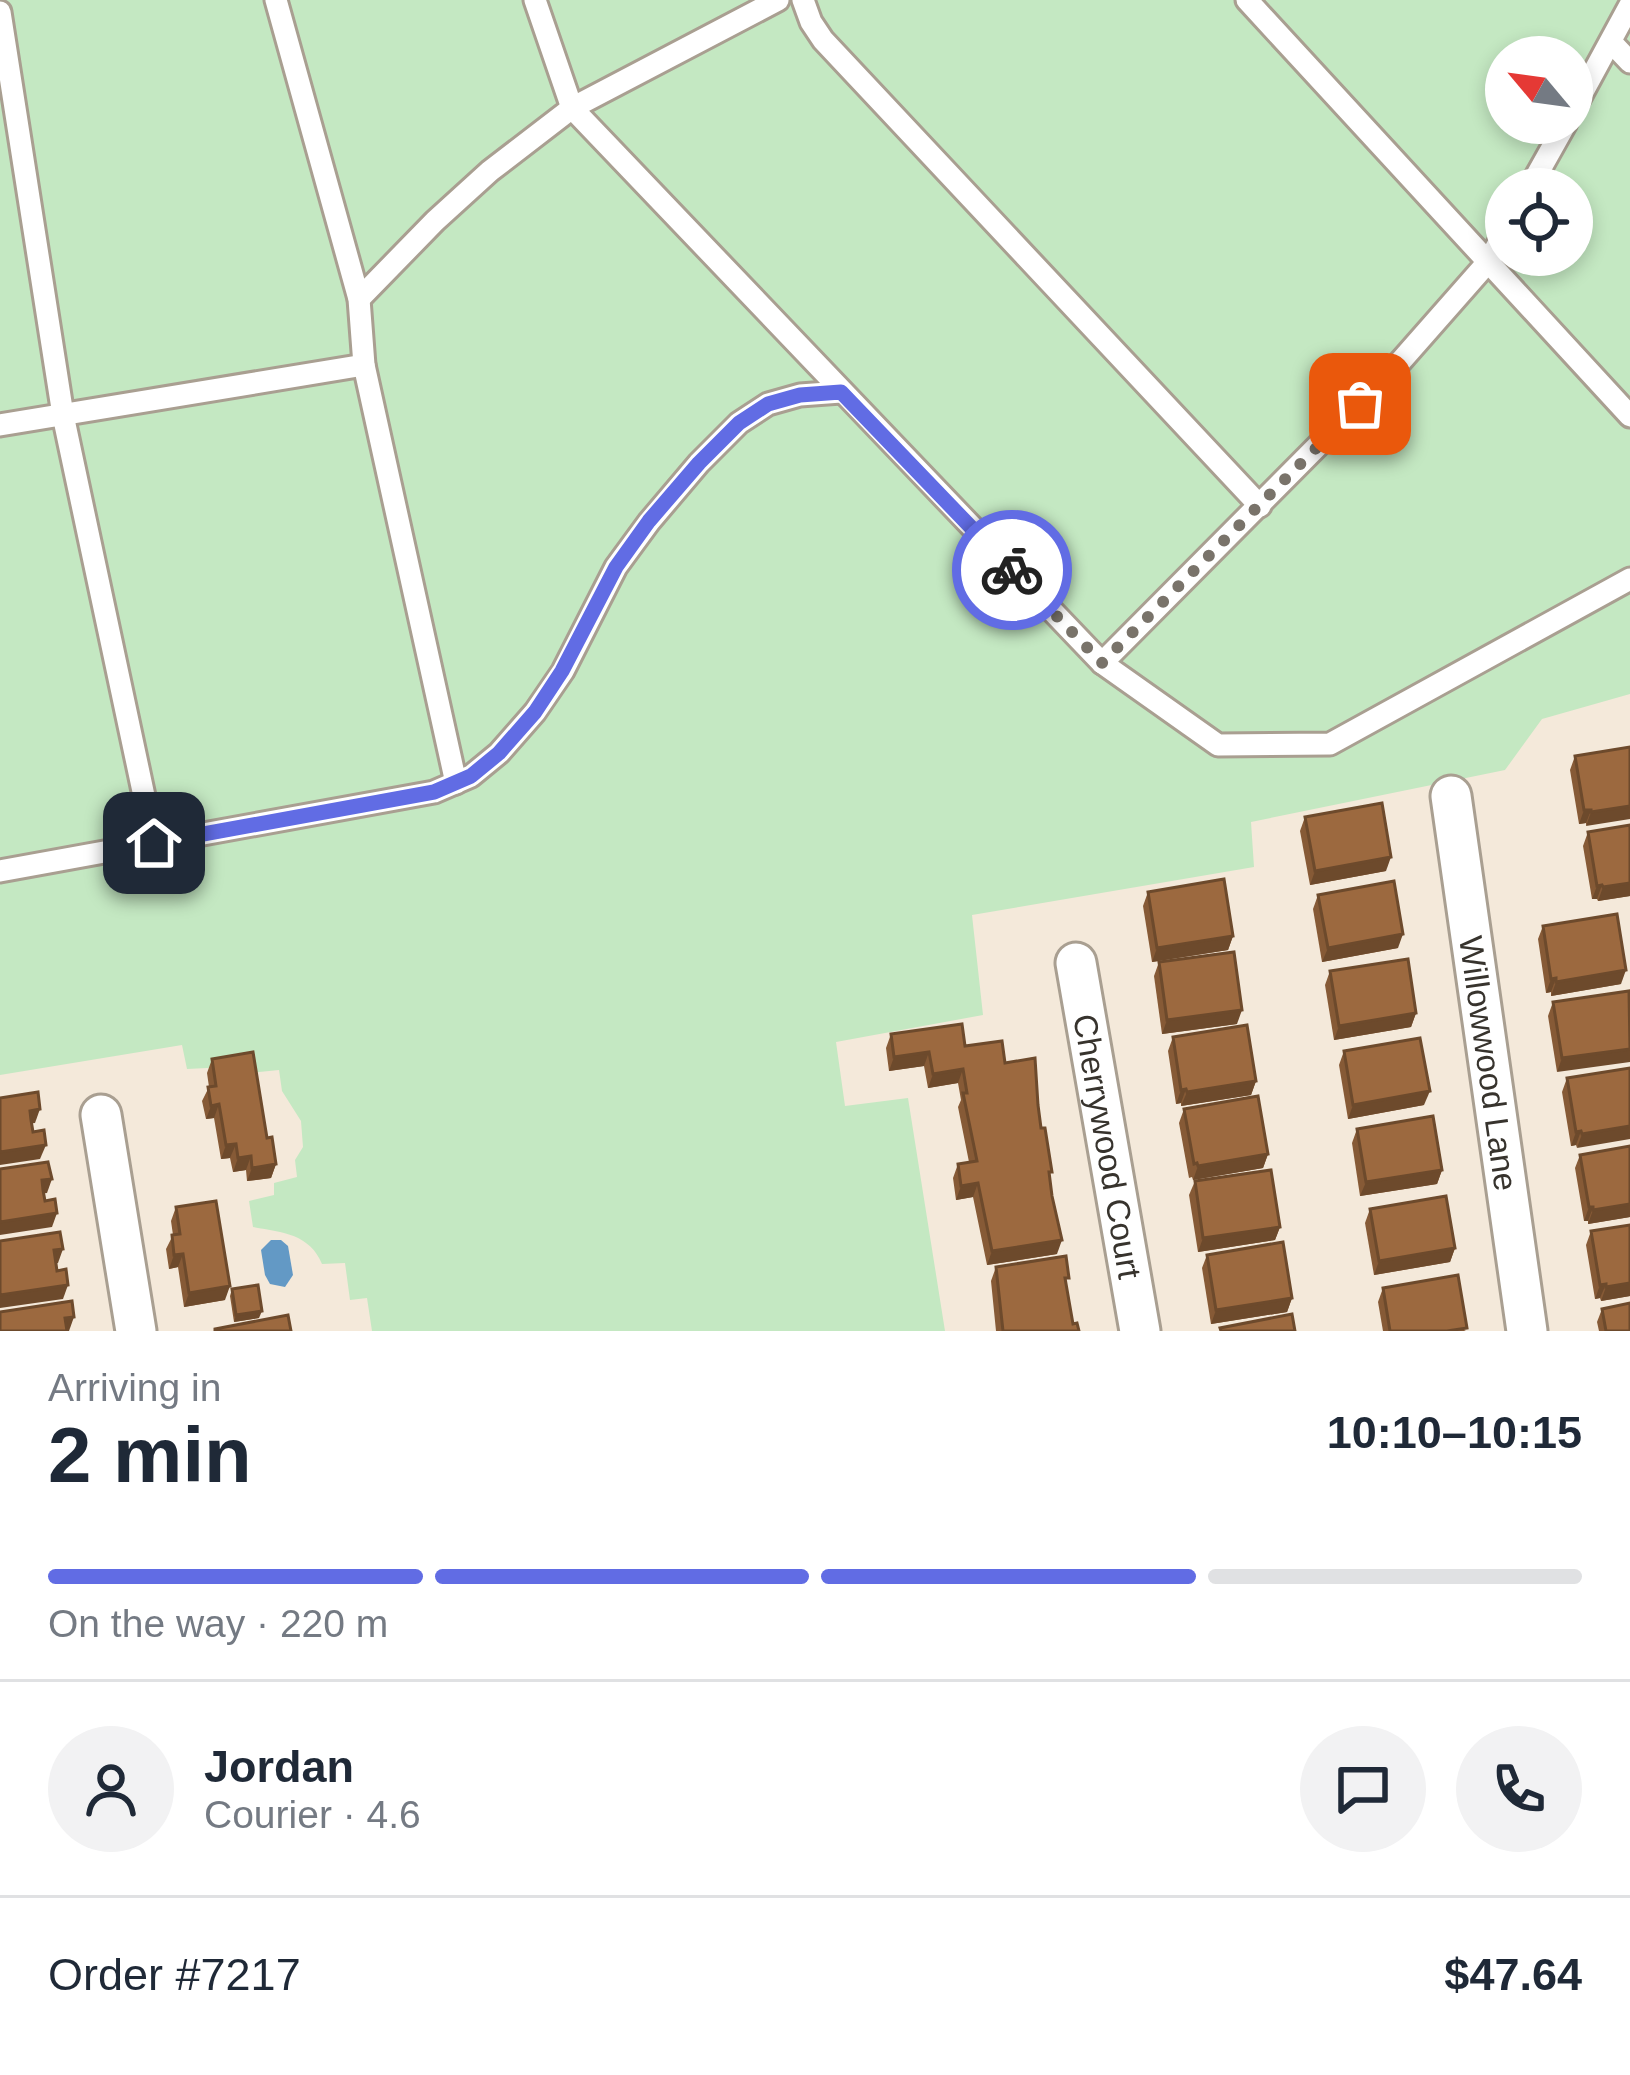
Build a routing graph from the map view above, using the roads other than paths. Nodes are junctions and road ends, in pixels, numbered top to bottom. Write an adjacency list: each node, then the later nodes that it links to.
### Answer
1 (276, 0): 15 (lane)
2 (536, 0): 11 (lane)
3 (778, 0): 11 (lane)
4 (803, 0): 21 (lane)
5 (1247, 0): 12 (lane)
6 (1610, 0): 8 (lane)
7 (0, 12): 18 (lane)
8 (1621, 23): 9 (lane); 10 (lane)
9 (1630, 62)
10 (1593, 74)
11 (572, 108): 15 (lane); 17 (lane)
12 (1485, 259)
13 (1485, 265): 21 (lane)
14 (1501, 276): 19 (lane)
15 (359, 299): 16 (lane)
16 (364, 365): 18 (lane); 24 (lane)
17 (841, 392): 23 (lane); 24 (lane)
18 (63, 415): 20 (lane); 26 (lane)
19 (1630, 416)
20 (0, 424)
21 (1260, 506): 23 (lane)
22 (1630, 579): 23 (lane)
23 (1102, 663)
24 (456, 782): 26 (lane)
25 (1451, 796): 32 (street, Willowwood Lane)
26 (154, 843): 27 (lane)
27 (0, 871)
28 (1076, 963): 31 (street, Cherrywood Court)
29 (101, 1115): 30 (street)
30 (136, 1331)
31 (1140, 1331)
32 (1527, 1331)

